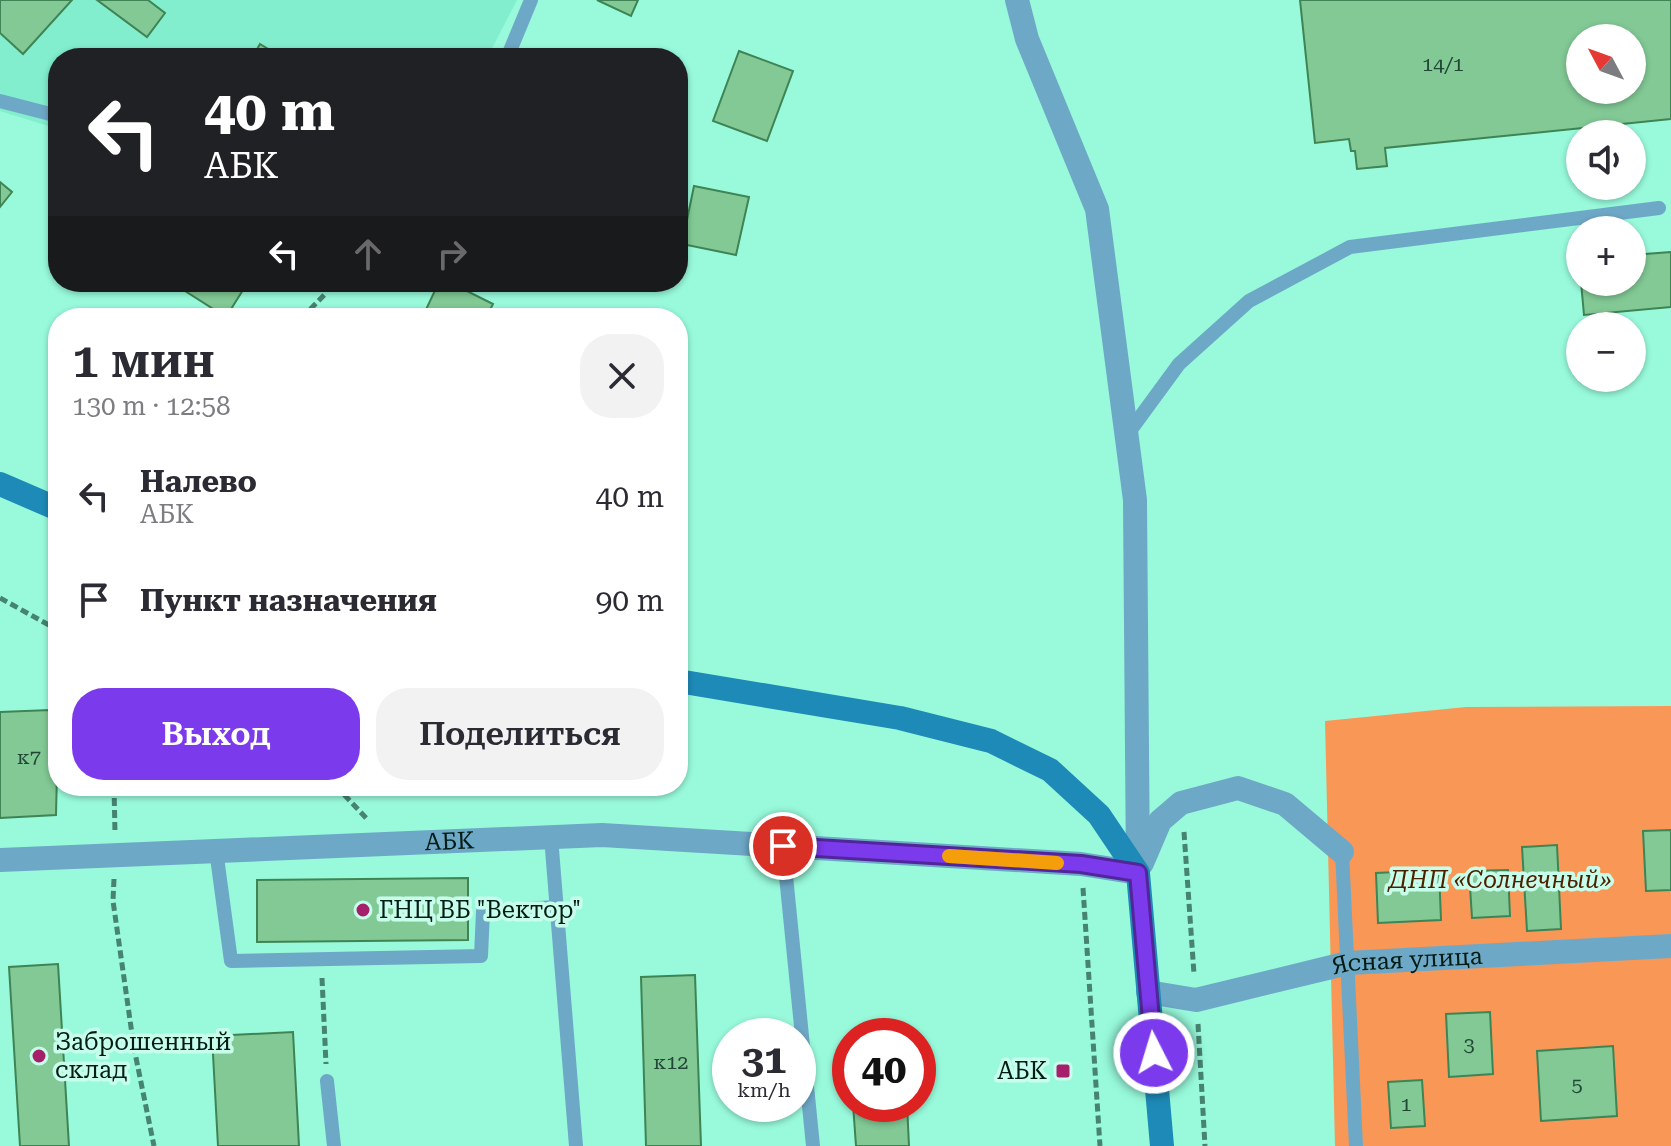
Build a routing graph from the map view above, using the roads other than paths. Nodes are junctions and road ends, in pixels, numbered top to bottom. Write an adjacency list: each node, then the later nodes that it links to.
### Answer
1 (531, 0): 3 (lane)
2 (1017, 0): 7 (street)
3 (511, 48)
4 (0, 101): 5 (lane)
5 (48, 113)
6 (1659, 208): 7 (lane)
7 (1127, 436): 16 (street)
8 (0, 484): 9 (street)
9 (48, 505)
10 (688, 683): 16 (street)
11 (551, 837): 12 (street, АБК); 13 (street, АБК); 17 (lane)
12 (783, 846): 16 (street, АБК); 24 (lane)
13 (216, 850): 15 (street, АБК); 17 (lane)
14 (1342, 852): 16 (street); 19 (lane)
15 (0, 860)
16 (1138, 873): 20 (street)
17 (557, 907): 23 (lane)
18 (1671, 946): 19 (street, Ясная улица)
19 (1348, 963): 20 (street, Ясная улица); 26 (lane)
20 (1148, 992): 25 (street)
21 (327, 1081): 22 (lane)
22 (334, 1146)
23 (576, 1146)
24 (813, 1146)
25 (1162, 1146)
26 (1356, 1146)

